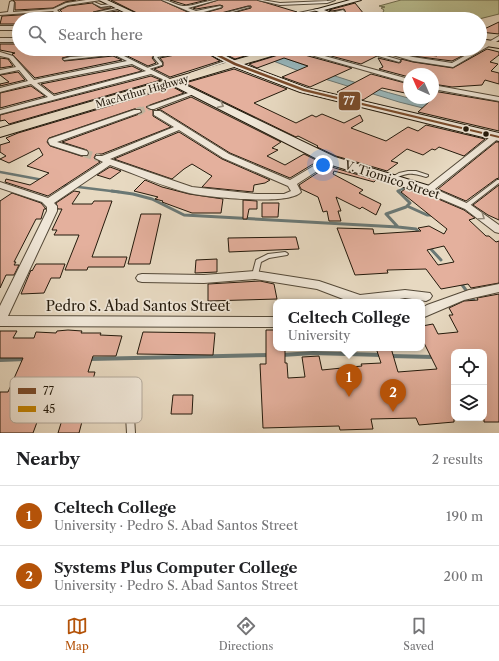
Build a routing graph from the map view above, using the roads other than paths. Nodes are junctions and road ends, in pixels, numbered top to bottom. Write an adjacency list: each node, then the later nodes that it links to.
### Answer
1 (60, 0): 13 (street)
2 (102, 0): 12 (main road)
3 (164, 0): 17 (street)
4 (215, 0): 7 (street)
5 (259, 0): 8 (lane)
6 (358, 0): 18 (main road)
7 (206, 1): 17 (street)
8 (318, 1): 9 (lane)
9 (332, 1): 18 (lane)
10 (12, 2): 30 (street)
11 (96, 2): 12 (lane); 13 (street)
12 (113, 4): 16 (main road)
13 (65, 5): 19 (street)
14 (220, 7): 25 (street)
15 (249, 7): 26 (lane)
16 (121, 8): 22 (lane); 23 (main road)
17 (182, 8): 24 (street)
18 (341, 8): 20 (main road); 29 (street)
19 (54, 10): 21 (street)
20 (317, 10): 27 (lane); 28 (main road)
21 (25, 12)
22 (99, 12)
23 (129, 12)
24 (192, 12)
25 (198, 12)
26 (230, 12)
27 (307, 12)
28 (323, 12)
29 (333, 12)
30 (10, 13): 31 (street)
31 (0, 14)
32 (0, 28): 33 (street)
33 (12, 28)
34 (0, 40): 35 (street)
35 (12, 40)
36 (12, 44): 37 (street)
37 (2, 55): 53 (street)
38 (84, 56): 40 (lane)
39 (84, 56): 50 (lane)
40 (103, 56)
41 (120, 56): 51 (street)
42 (160, 56): 54 (lane)
43 (218, 56): 52 (main road)
44 (262, 56): 52 (highway, MacArthur Highway)
45 (318, 56): 56 (street)
46 (385, 56): 49 (lane)
47 (391, 56): 49 (street)
48 (468, 56): 49 (street)
49 (396, 58)
50 (64, 59)
51 (133, 62): 54 (street); 57 (street)
52 (232, 63): 58 (highway, MacArthur Highway); 70 (main road)
53 (19, 68): 55 (street); 57 (street)
54 (148, 70): 58 (street); 62 (street)
55 (0, 72)
56 (403, 80)
57 (32, 82): 60 (street); 62 (street)
58 (173, 82): 61 (main road, V. Tiomico Street); 69 (highway, MacArthur Highway)
59 (439, 87): 63 (street)
60 (0, 90)
61 (196, 92): 64 (street); 73 (main road, V. Tiomico Street, one-way to 73)
62 (52, 98): 65 (street)
63 (499, 99)
64 (151, 107)
65 (0, 112)
66 (137, 112): 71 (street)
67 (157, 114): 68 (street)
68 (180, 127): 72 (street); 77 (street)
69 (1, 130)
70 (498, 137): 79 (street)
71 (84, 153)
72 (103, 160): 77 (street); 80 (street)
73 (330, 160): 75 (main road, V. Tiomico Street); 77 (street)
74 (426, 176): 75 (lane)
75 (392, 178): 79 (main road, V. Tiomico Street)
76 (499, 181): 81 (lane)
77 (291, 184)
78 (0, 185): 80 (street)
79 (428, 190): 81 (street, V. Tiomico Street)
80 (49, 202): 91 (street)
81 (462, 204): 82 (street, V. Tiomico Street, one-way to 82)
82 (499, 230)
83 (285, 254): 84 (lane)
84 (255, 275): 85 (street); 88 (street)
85 (142, 278)
86 (499, 288): 90 (street)
87 (426, 296): 89 (street)
88 (355, 299)
89 (374, 299)
90 (425, 312)
91 (0, 320): 92 (street, Pedro S. Abad Santos Street)
92 (273, 322)
93 (130, 423): 94 (lane)
94 (131, 433)

